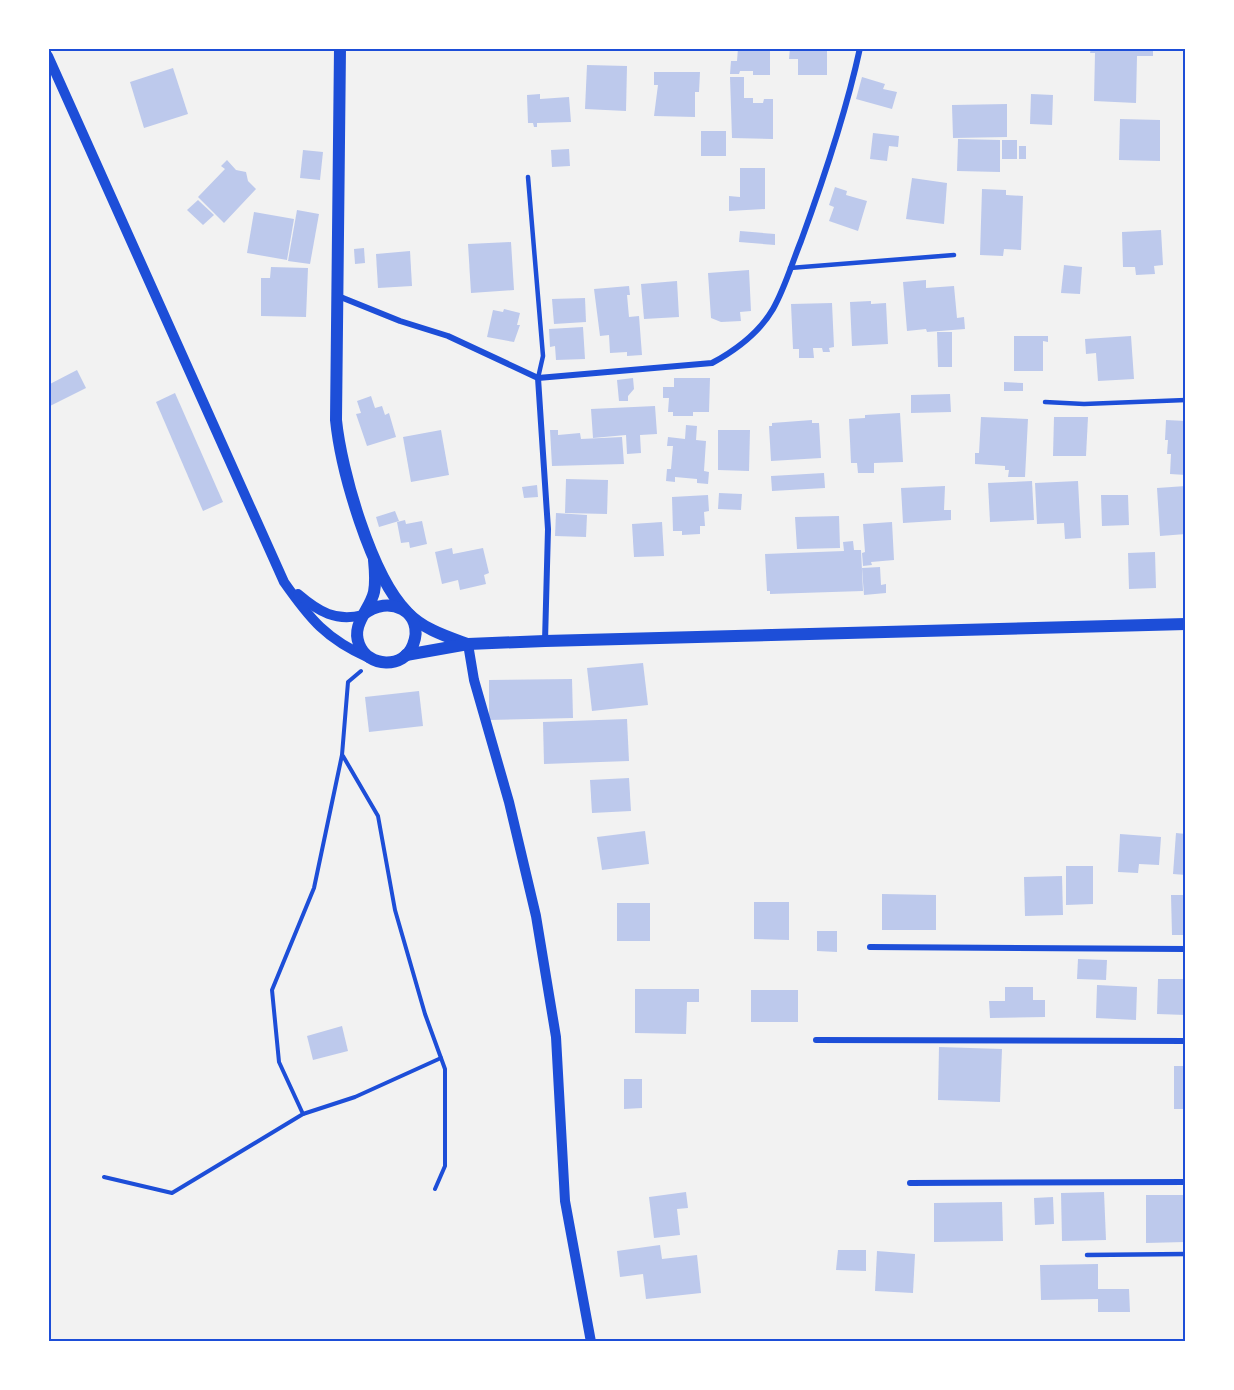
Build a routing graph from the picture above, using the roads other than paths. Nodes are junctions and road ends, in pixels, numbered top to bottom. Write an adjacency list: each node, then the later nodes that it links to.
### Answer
1 (340, 48): 7 (main road)
2 (860, 48): 6 (street)
3 (48, 56): 12 (street)
4 (528, 177): 8 (lane)
5 (954, 255): 6 (lane)
6 (790, 268): 8 (street)
7 (337, 296): 8 (street); 11 (main road)
8 (538, 378): 16 (street)
9 (1186, 400): 10 (lane)
10 (1045, 402)
11 (373, 552): 13 (main road); 14 (main road)
12 (284, 582): 14 (street); 19 (street)
13 (407, 612): 14 (main road); 17 (main road); 18 (main road)
14 (363, 615): 19 (main road)
15 (1186, 624): 16 (main road)
16 (545, 641): 17 (main road)
17 (468, 644): 18 (main road); 28 (street)
18 (406, 655): 19 (main road)
19 (370, 658)
20 (870, 947): 21 (street)
21 (1186, 949)
22 (816, 1040): 23 (street)
23 (1186, 1041)
24 (1186, 1182): 25 (street)
25 (910, 1183)
26 (1186, 1254): 27 (lane)
27 (1088, 1255)
28 (591, 1342)

